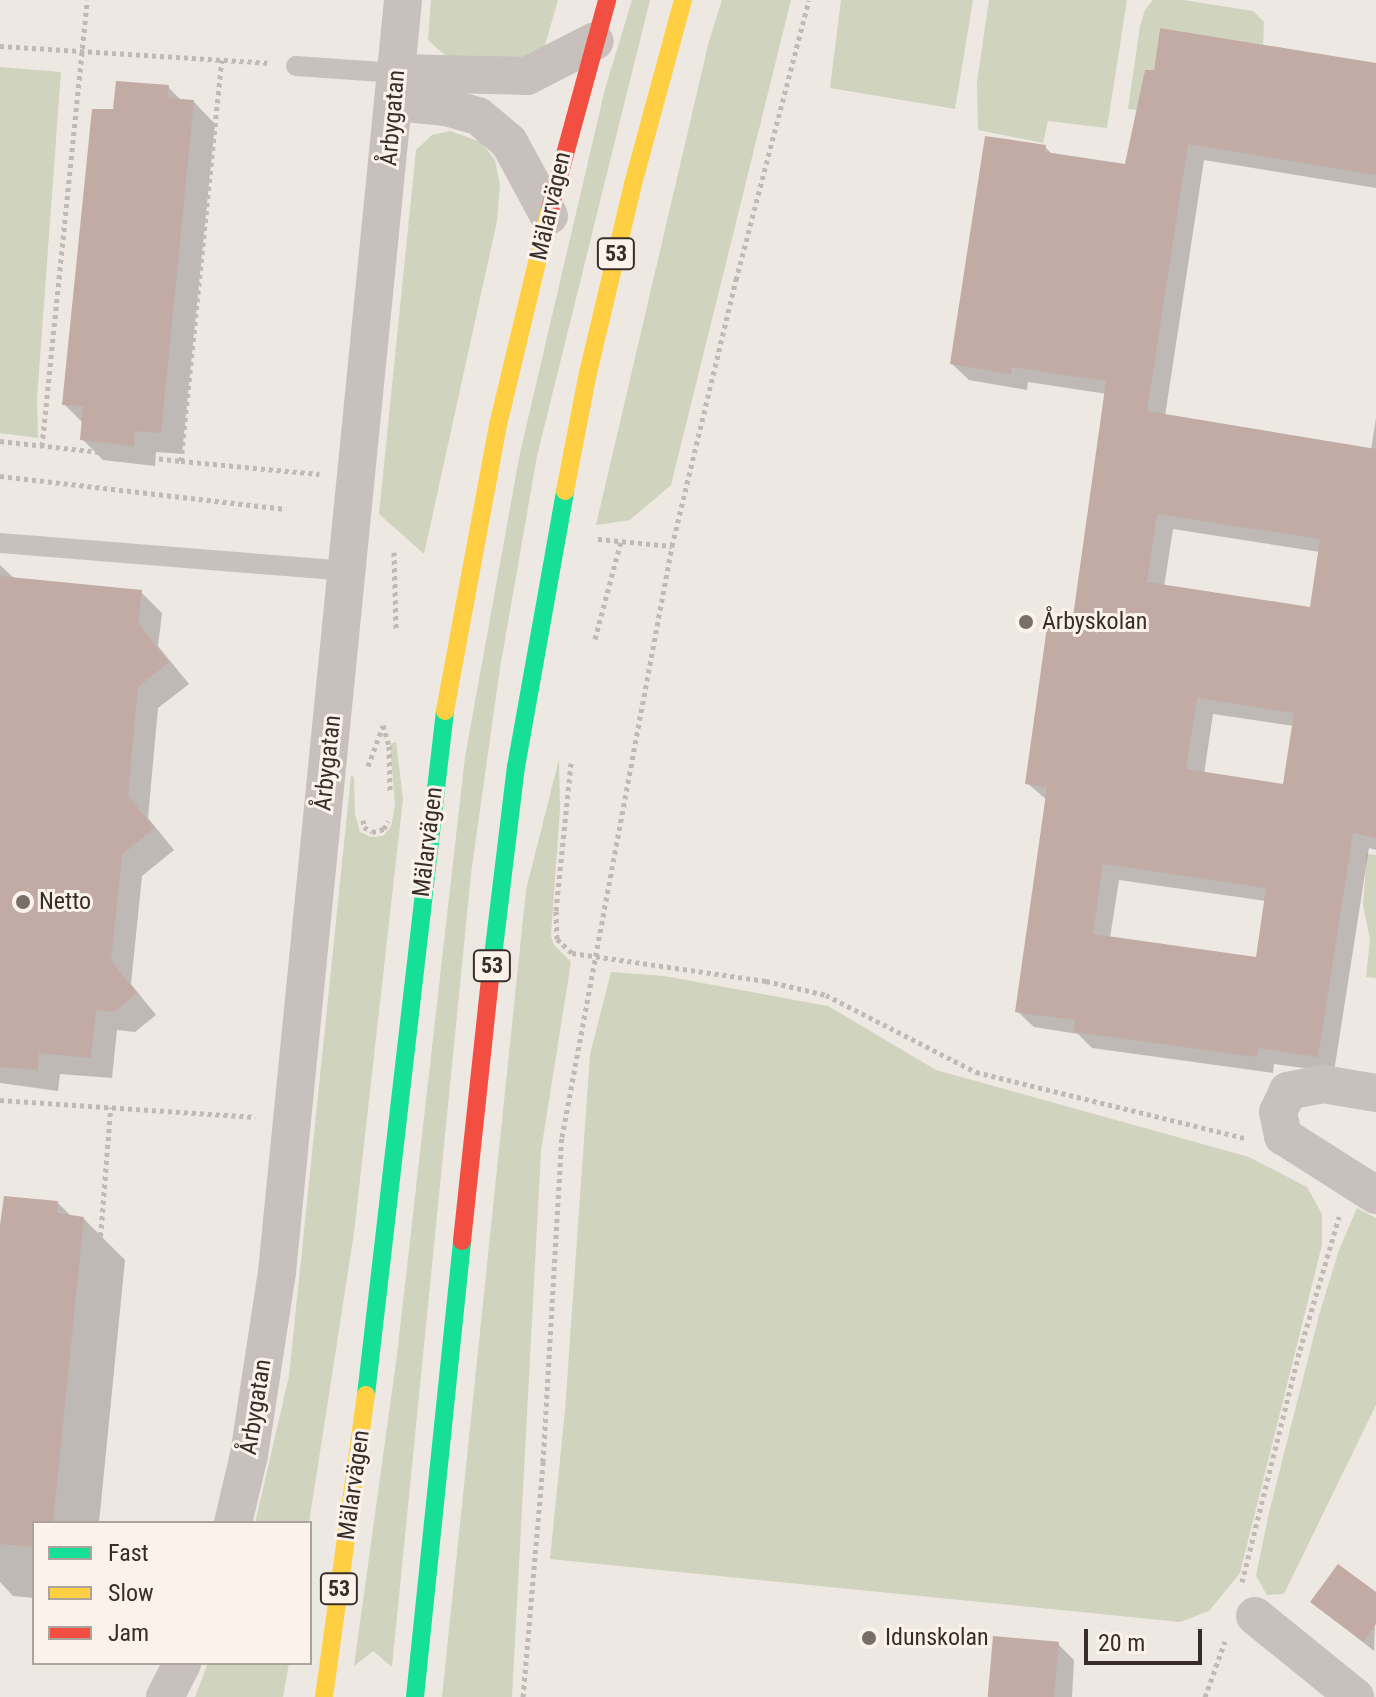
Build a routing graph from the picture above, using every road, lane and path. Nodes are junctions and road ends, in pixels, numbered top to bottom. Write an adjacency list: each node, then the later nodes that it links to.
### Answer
1 (87, 0): 8 (path)
2 (403, 0): 11 (street, Årbygatan)
3 (683, 0): 47 (main road, 53)
4 (809, 0): 22 (path)
5 (605, 2): 6 (main road, Mälarvägen / 53)
6 (595, 41): 11 (street); 12 (main road, Mälarvägen / 53)
7 (0, 46): 8 (path)
8 (83, 51): 9 (path); 14 (path)
9 (222, 60): 10 (path); 15 (path)
10 (296, 66): 11 (lane)
11 (396, 88): 12 (street); 17 (street, Årbygatan)
12 (549, 216): 46 (main road, Mälarvägen / 53)
13 (0, 441): 14 (path)
14 (42, 446): 15 (path)
15 (181, 461): 17 (path)
16 (0, 476): 18 (path)
17 (357, 478): 24 (street, Årbygatan)
18 (286, 509)
19 (597, 539): 20 (path)
20 (621, 541): 22 (path); 26 (path)
21 (0, 543): 24 (lane)
22 (672, 546): 32 (path)
23 (394, 552): 25 (path)
24 (348, 571): 36 (street, Årbygatan)
25 (396, 630)
26 (595, 639)
27 (383, 725): 29 (path)
28 (571, 763): 32 (path)
29 (390, 801)
30 (390, 814): 31 (path)
31 (362, 816)
32 (595, 955): 37 (path); 48 (path)
33 (1376, 1093): 37 (street)
34 (0, 1100): 35 (path)
35 (111, 1107): 36 (path); 39 (path)
36 (292, 1119): 40 (street, Årbygatan)
37 (1283, 1136): 38 (street)
38 (1368, 1190): 43 (path)
39 (78, 1521)
40 (233, 1521)
41 (0, 1579): 42 (path)
42 (32, 1581)
43 (1242, 1612): 49 (path); 50 (street)
44 (181, 1665): 45 (street)
45 (165, 1697)
46 (324, 1697)
47 (415, 1697)
48 (523, 1697)
49 (1205, 1697)
50 (1355, 1697)

